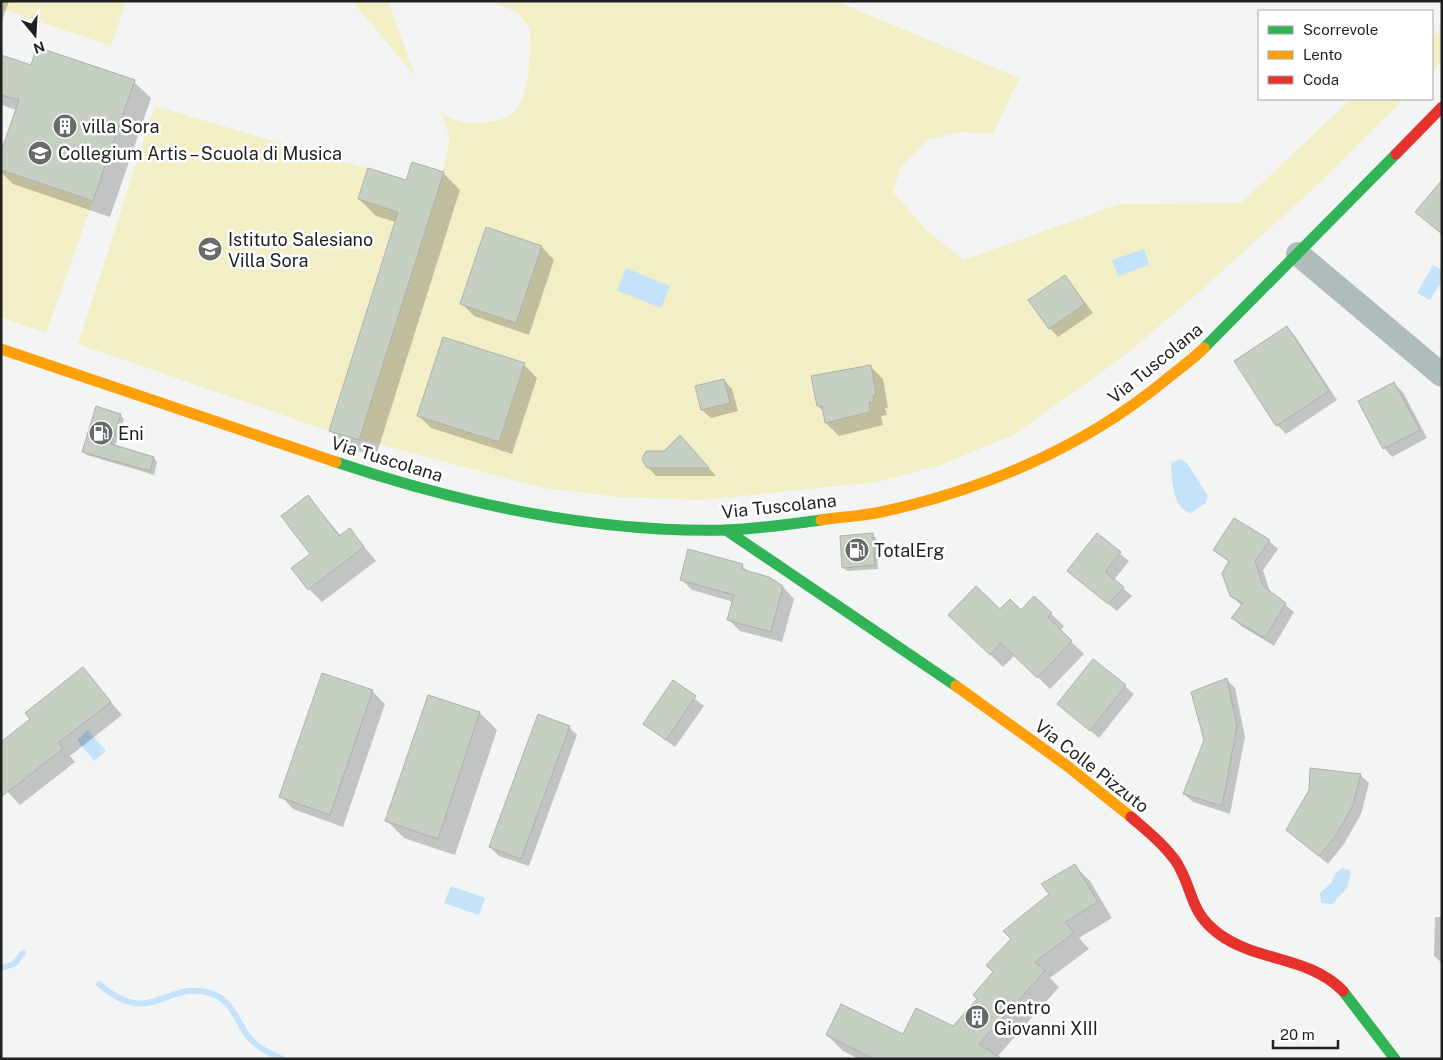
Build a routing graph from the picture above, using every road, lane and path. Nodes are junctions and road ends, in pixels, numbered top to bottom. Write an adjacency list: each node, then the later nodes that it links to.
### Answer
1 (1442, 107): 2 (main road, Via Tuscolana)
2 (1298, 254): 4 (street); 5 (main road, Via Tuscolana)
3 (1, 349): 5 (main road, Via Tuscolana)
4 (1442, 375)
5 (726, 530): 6 (main road, Via Colle Pizzuto)
6 (1395, 1059)

